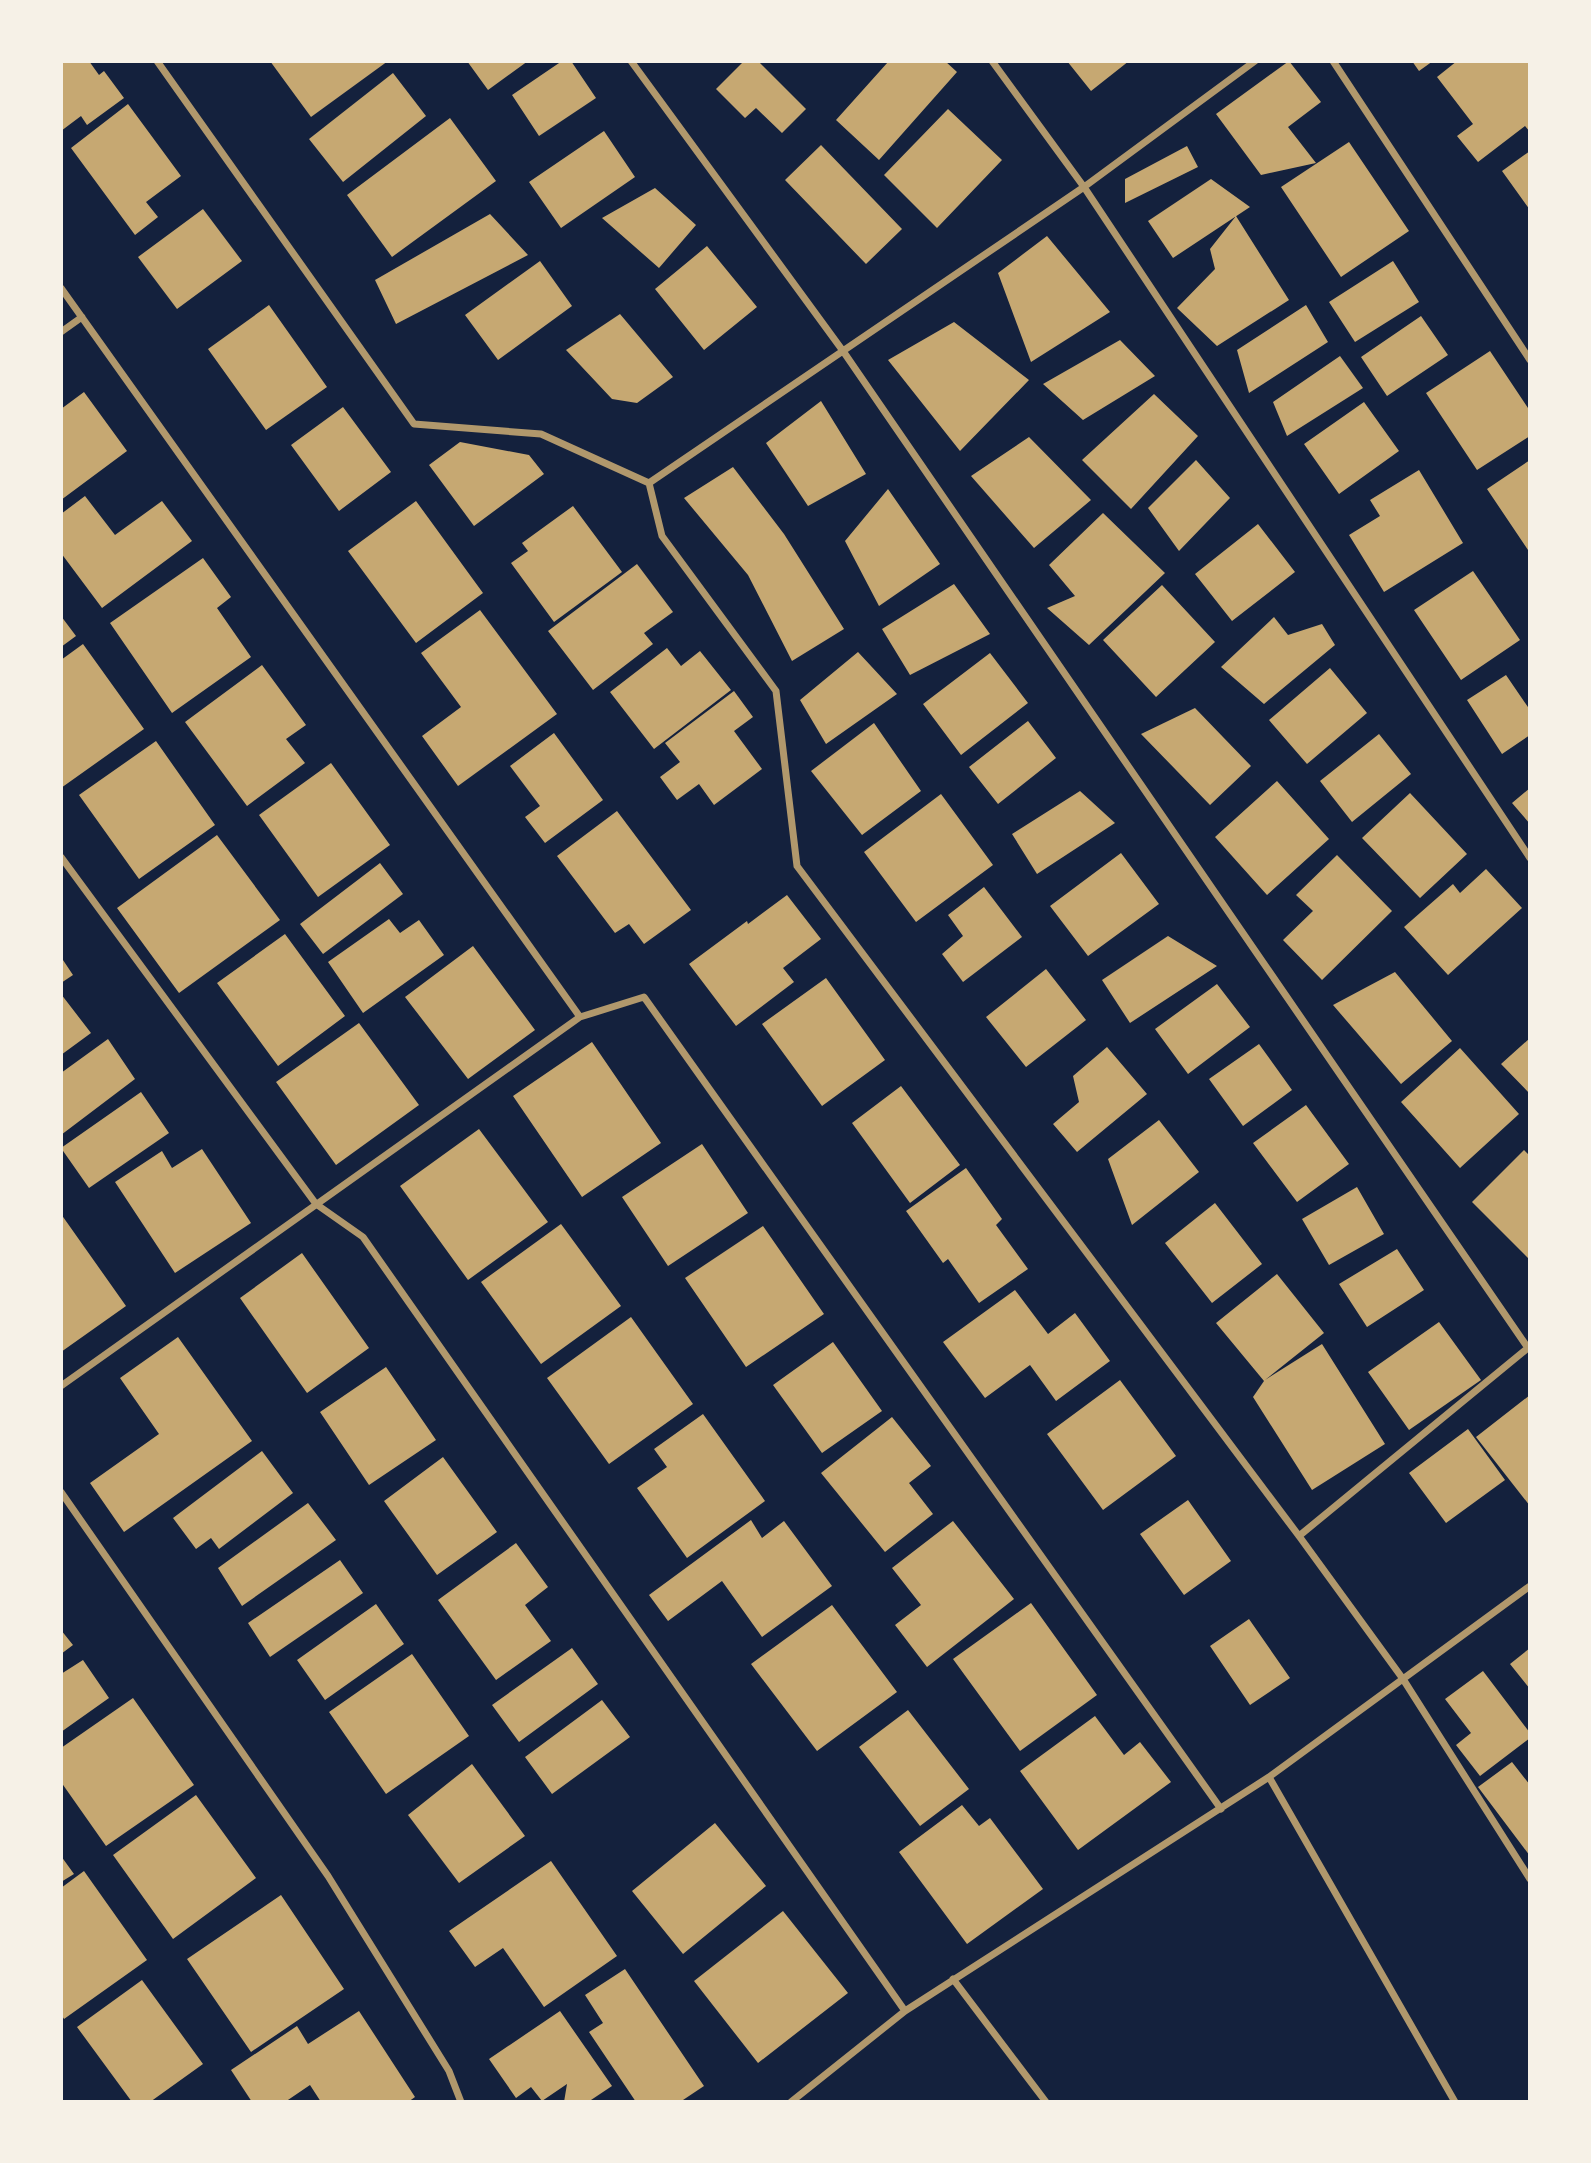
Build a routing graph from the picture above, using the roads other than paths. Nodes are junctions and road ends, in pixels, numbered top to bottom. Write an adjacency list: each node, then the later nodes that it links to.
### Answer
1 (158, 61): 12 (street)
2 (631, 61): 10 (street)
3 (992, 61): 6 (street)
4 (1255, 61): 6 (street)
5 (1333, 61): 11 (street)
6 (1084, 187): 10 (street); 14 (street)
7 (61, 288): 8 (street)
8 (82, 317): 9 (street); 15 (street)
9 (61, 332)
10 (843, 351): 12 (street); 17 (street)
11 (1530, 360)
12 (649, 482): 20 (street)
13 (61, 857): 16 (street)
14 (1530, 858)
15 (580, 1017): 16 (street); 24 (street)
16 (316, 1204): 18 (street); 27 (street)
17 (1529, 1347): 20 (street)
18 (61, 1386)
19 (61, 1492): 28 (street)
20 (1299, 1536): 22 (street)
21 (1530, 1586): 22 (street)
22 (1403, 1679): 23 (street); 25 (street)
23 (1269, 1777): 24 (street); 31 (street)
24 (1221, 1809): 26 (street)
25 (1530, 1879)
26 (953, 1979): 27 (street); 30 (street)
27 (905, 2011): 29 (street)
28 (461, 2102)
29 (791, 2102)
30 (1046, 2102)
31 (1455, 2102)

